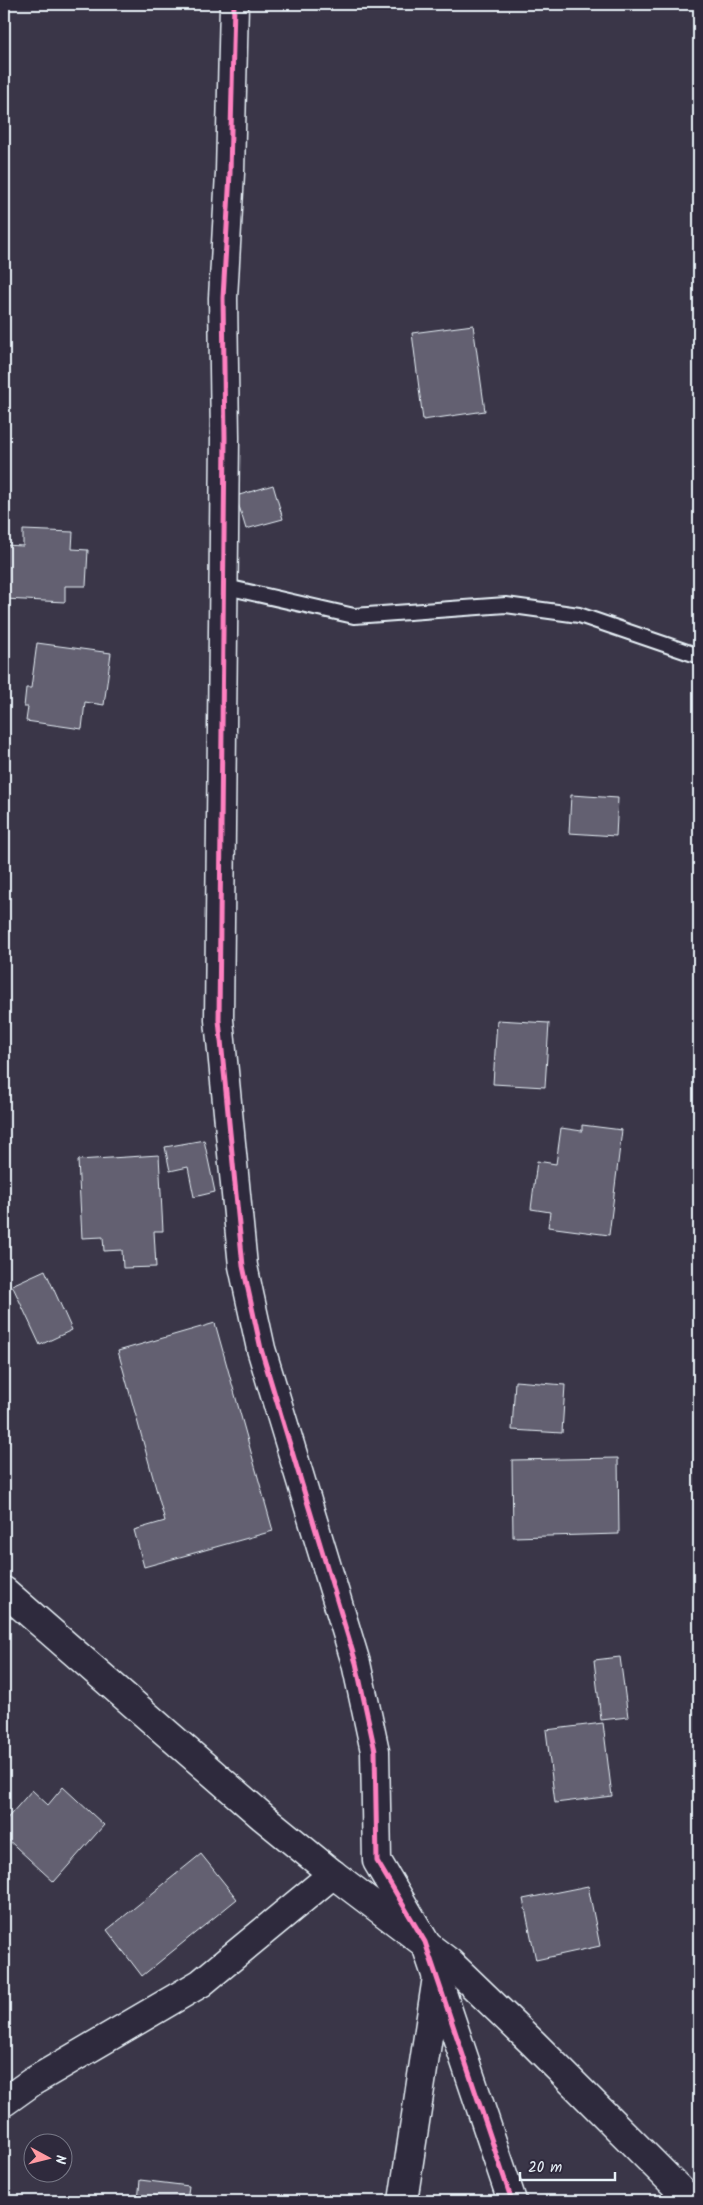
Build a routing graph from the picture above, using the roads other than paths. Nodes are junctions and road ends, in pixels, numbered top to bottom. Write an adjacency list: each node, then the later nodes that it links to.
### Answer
1 (234, 4): 2 (street)
2 (222, 586): 3 (lane); 6 (street)
3 (699, 656)
4 (4, 1591): 5 (street)
5 (333, 1874): 6 (street); 8 (street)
6 (425, 1942): 7 (street); 11 (street)
7 (437, 1977): 9 (street); 10 (street)
8 (4, 2102)
9 (403, 2201)
10 (512, 2201)
11 (691, 2201)

